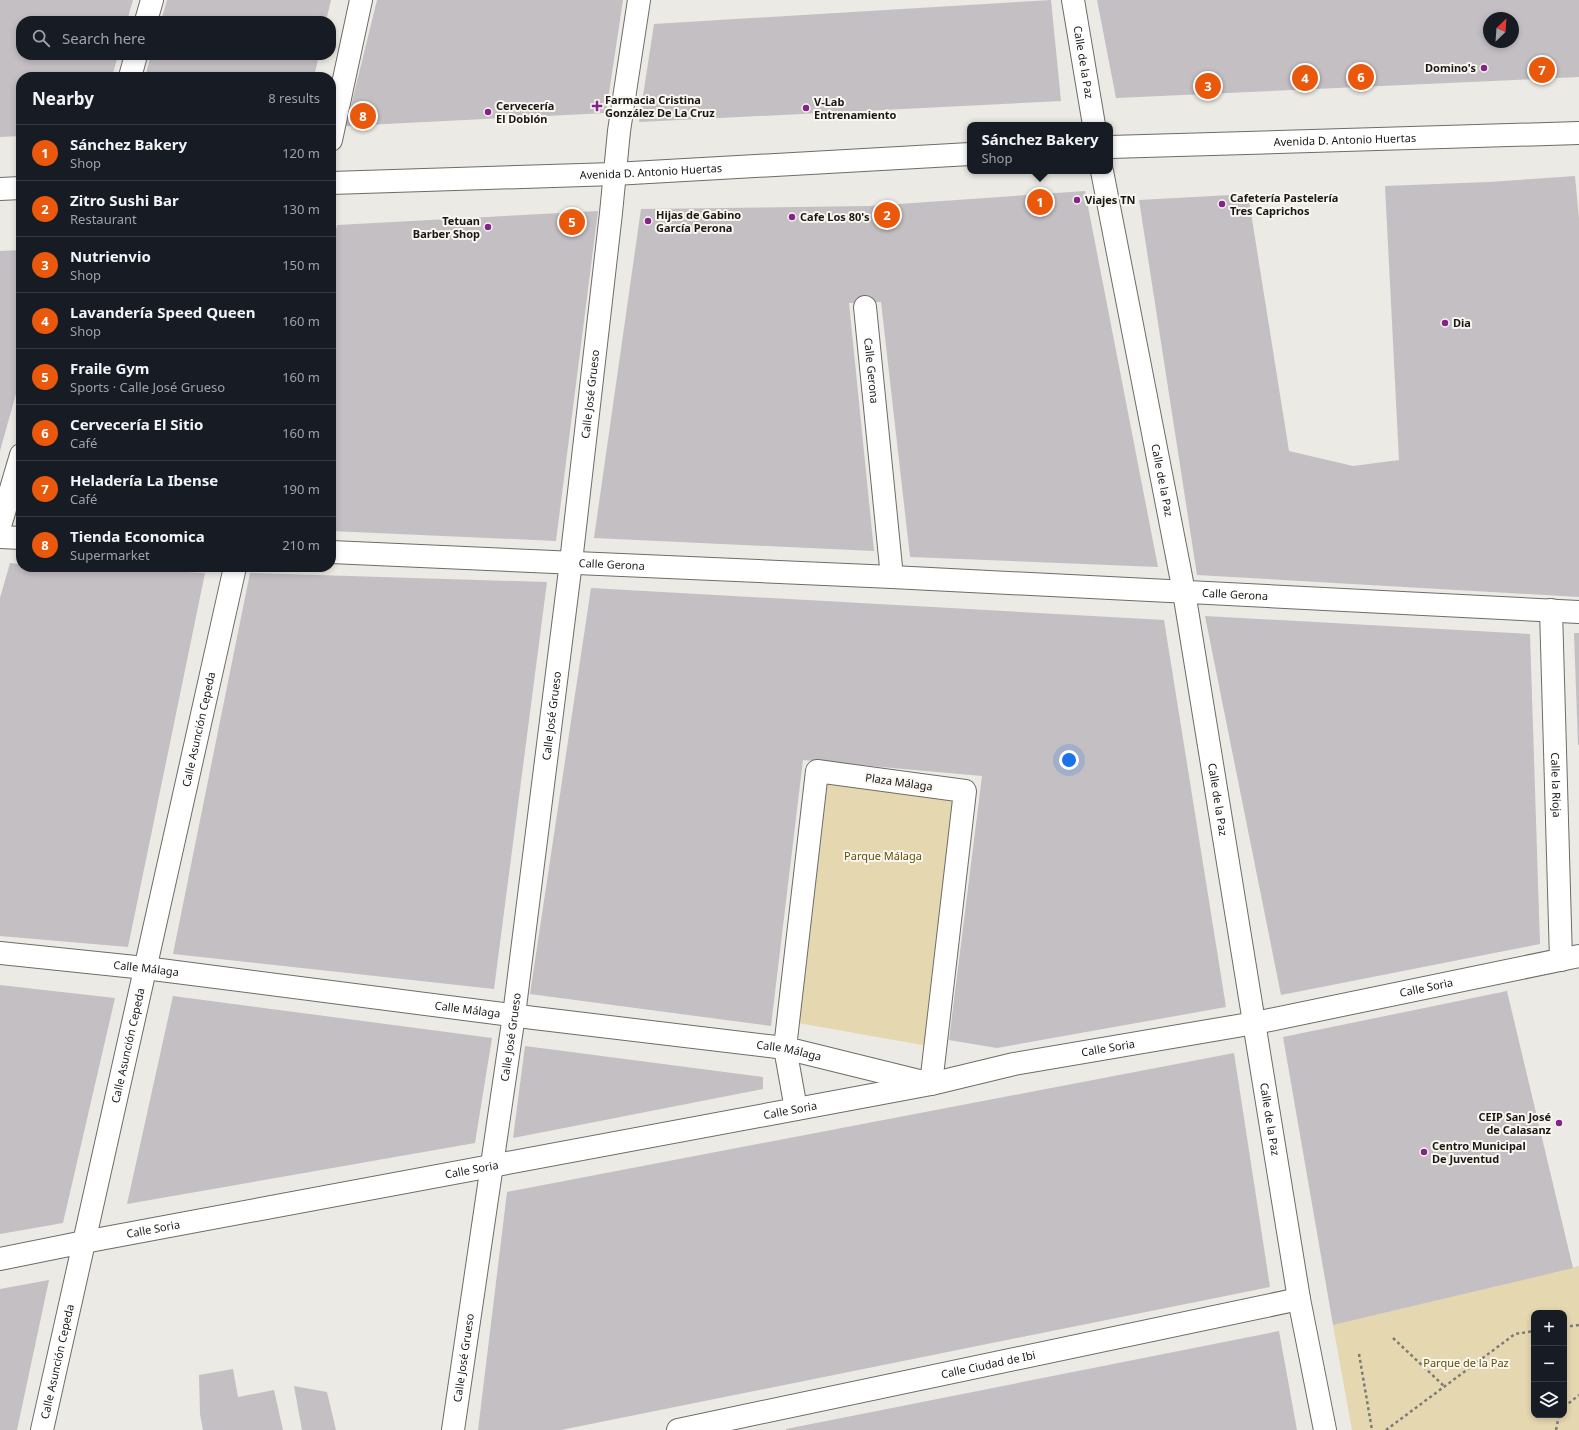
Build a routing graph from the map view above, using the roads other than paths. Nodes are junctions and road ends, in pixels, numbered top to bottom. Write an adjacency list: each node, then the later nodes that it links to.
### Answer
1 (152, 0): 5 (street)
2 (361, 0): 8 (street)
3 (639, 0): 13 (street, Calle José Grueso)
4 (1074, 0): 9 (street, Calle de la Paz)
5 (147, 16)
6 (135, 60): 7 (street)
7 (131, 72)
8 (336, 117)
9 (1094, 122)
10 (1579, 133): 11 (street, Avenida D. Antonio Huertas)
11 (1113, 147)
12 (967, 154): 13 (street, Avenida D. Antonio Huertas)
13 (614, 174): 15 (street, Avenida D. Antonio Huertas); 24 (street, Calle José Grueso)
14 (1103, 174): 27 (street, Calle de la Paz)
15 (336, 182)
16 (16, 188): 17 (street)
17 (0, 189)
18 (865, 307): 26 (street, Calle Gerona)
19 (16, 472): 20 (street)
20 (0, 526)
21 (0, 537): 22 (street)
22 (16, 538)
23 (336, 552): 24 (street, Calle Gerona)
24 (571, 562): 26 (street, Calle Gerona); 33 (street, Calle José Grueso)
25 (234, 572): 32 (street, Calle Asunción Cepeda)
26 (892, 577): 27 (street, Calle Gerona)
27 (1184, 592): 28 (street, Calle Gerona); 34 (street, Calle de la Paz)
28 (1551, 610): 29 (street, Calle Gerona); 31 (street, Calle la Rioja)
29 (1579, 612)
30 (0, 953): 32 (street, Calle Málaga)
31 (1570, 958): 34 (street, Calle Soria)
32 (145, 968): 33 (street, Calle Málaga); 39 (street, Calle Asunción Cepeda)
33 (514, 1015): 35 (street, Calle Málaga); 38 (street, Calle José Grueso)
34 (1255, 1023): 36 (street, Calle Soria); 41 (street, Calle de la Paz)
35 (785, 1048): 36 (street, Calle Málaga); 36 (street, Plaza Málaga); 37 (street)
36 (931, 1084): 37 (street, Calle Soria)
37 (796, 1109): 38 (street, Calle Soria)
38 (492, 1166): 39 (street, Calle Soria); 43 (street, Calle José Grueso)
39 (84, 1242): 40 (street, Calle Soria); 42 (street, Calle Asunción Cepeda)
40 (0, 1260)
41 (1299, 1298): 44 (street, Calle Ciudad de Ibi); 45 (street, Calle de la Paz)
42 (42, 1430)
43 (453, 1430)
44 (678, 1430)
45 (1325, 1430)

